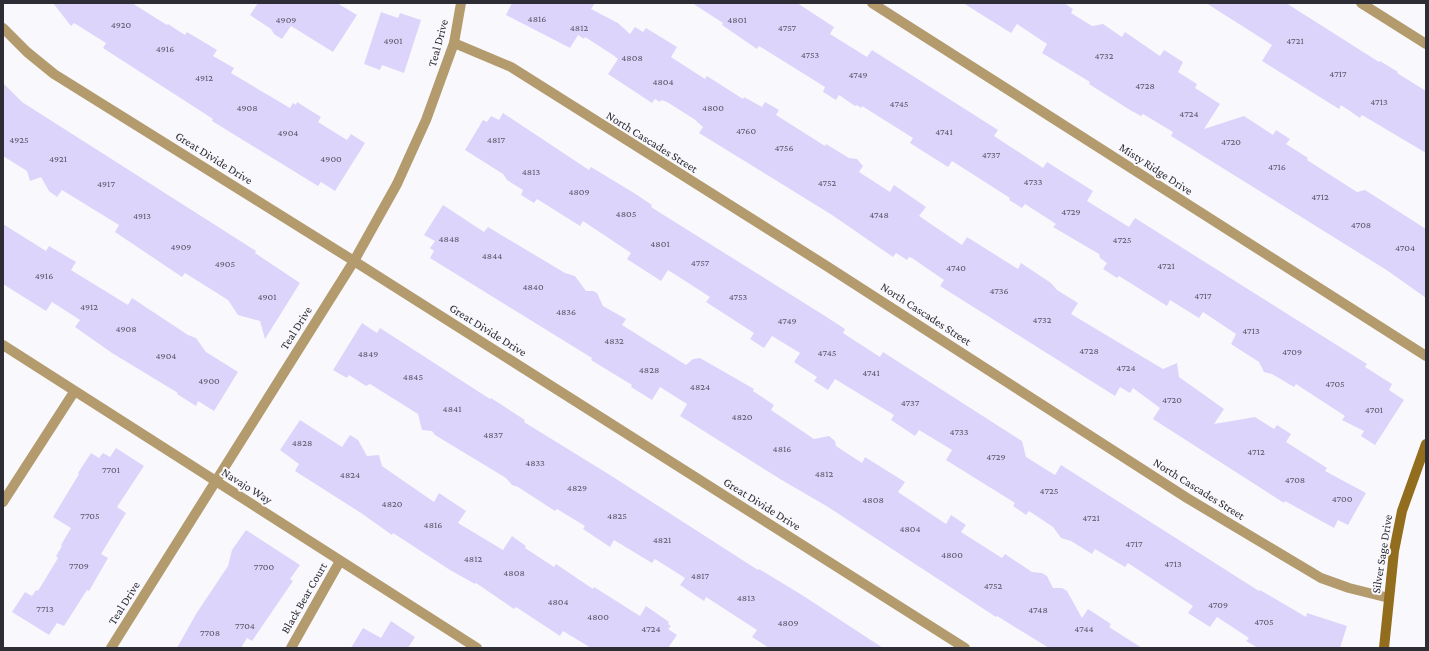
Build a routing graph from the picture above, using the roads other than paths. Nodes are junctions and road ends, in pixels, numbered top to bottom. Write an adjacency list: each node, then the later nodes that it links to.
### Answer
1 (461, 3): 5 (street, Teal Drive)
2 (872, 3): 9 (street, Misty Ridge Drive)
3 (1361, 3): 6 (street)
4 (3, 28): 7 (street, Great Divide Drive)
5 (454, 43): 7 (street, Teal Drive); 15 (street, North Cascades Street)
6 (1426, 44)
7 (354, 261): 12 (street, Teal Drive); 19 (street, Great Divide Drive)
8 (3, 345): 10 (street, Navajo Way)
9 (1426, 356)
10 (74, 392): 12 (street, Navajo Way); 13 (street)
11 (1426, 444): 15 (street, Silver Sage Drive)
12 (215, 482): 14 (street, Navajo Way); 16 (street, Teal Drive)
13 (3, 502)
14 (340, 561): 17 (street, Black Bear Court); 18 (street, Navajo Way)
15 (1389, 598): 20 (street, Silver Sage Drive)
16 (111, 648)
17 (291, 648)
18 (477, 648)
19 (963, 648)
20 (1384, 648)

